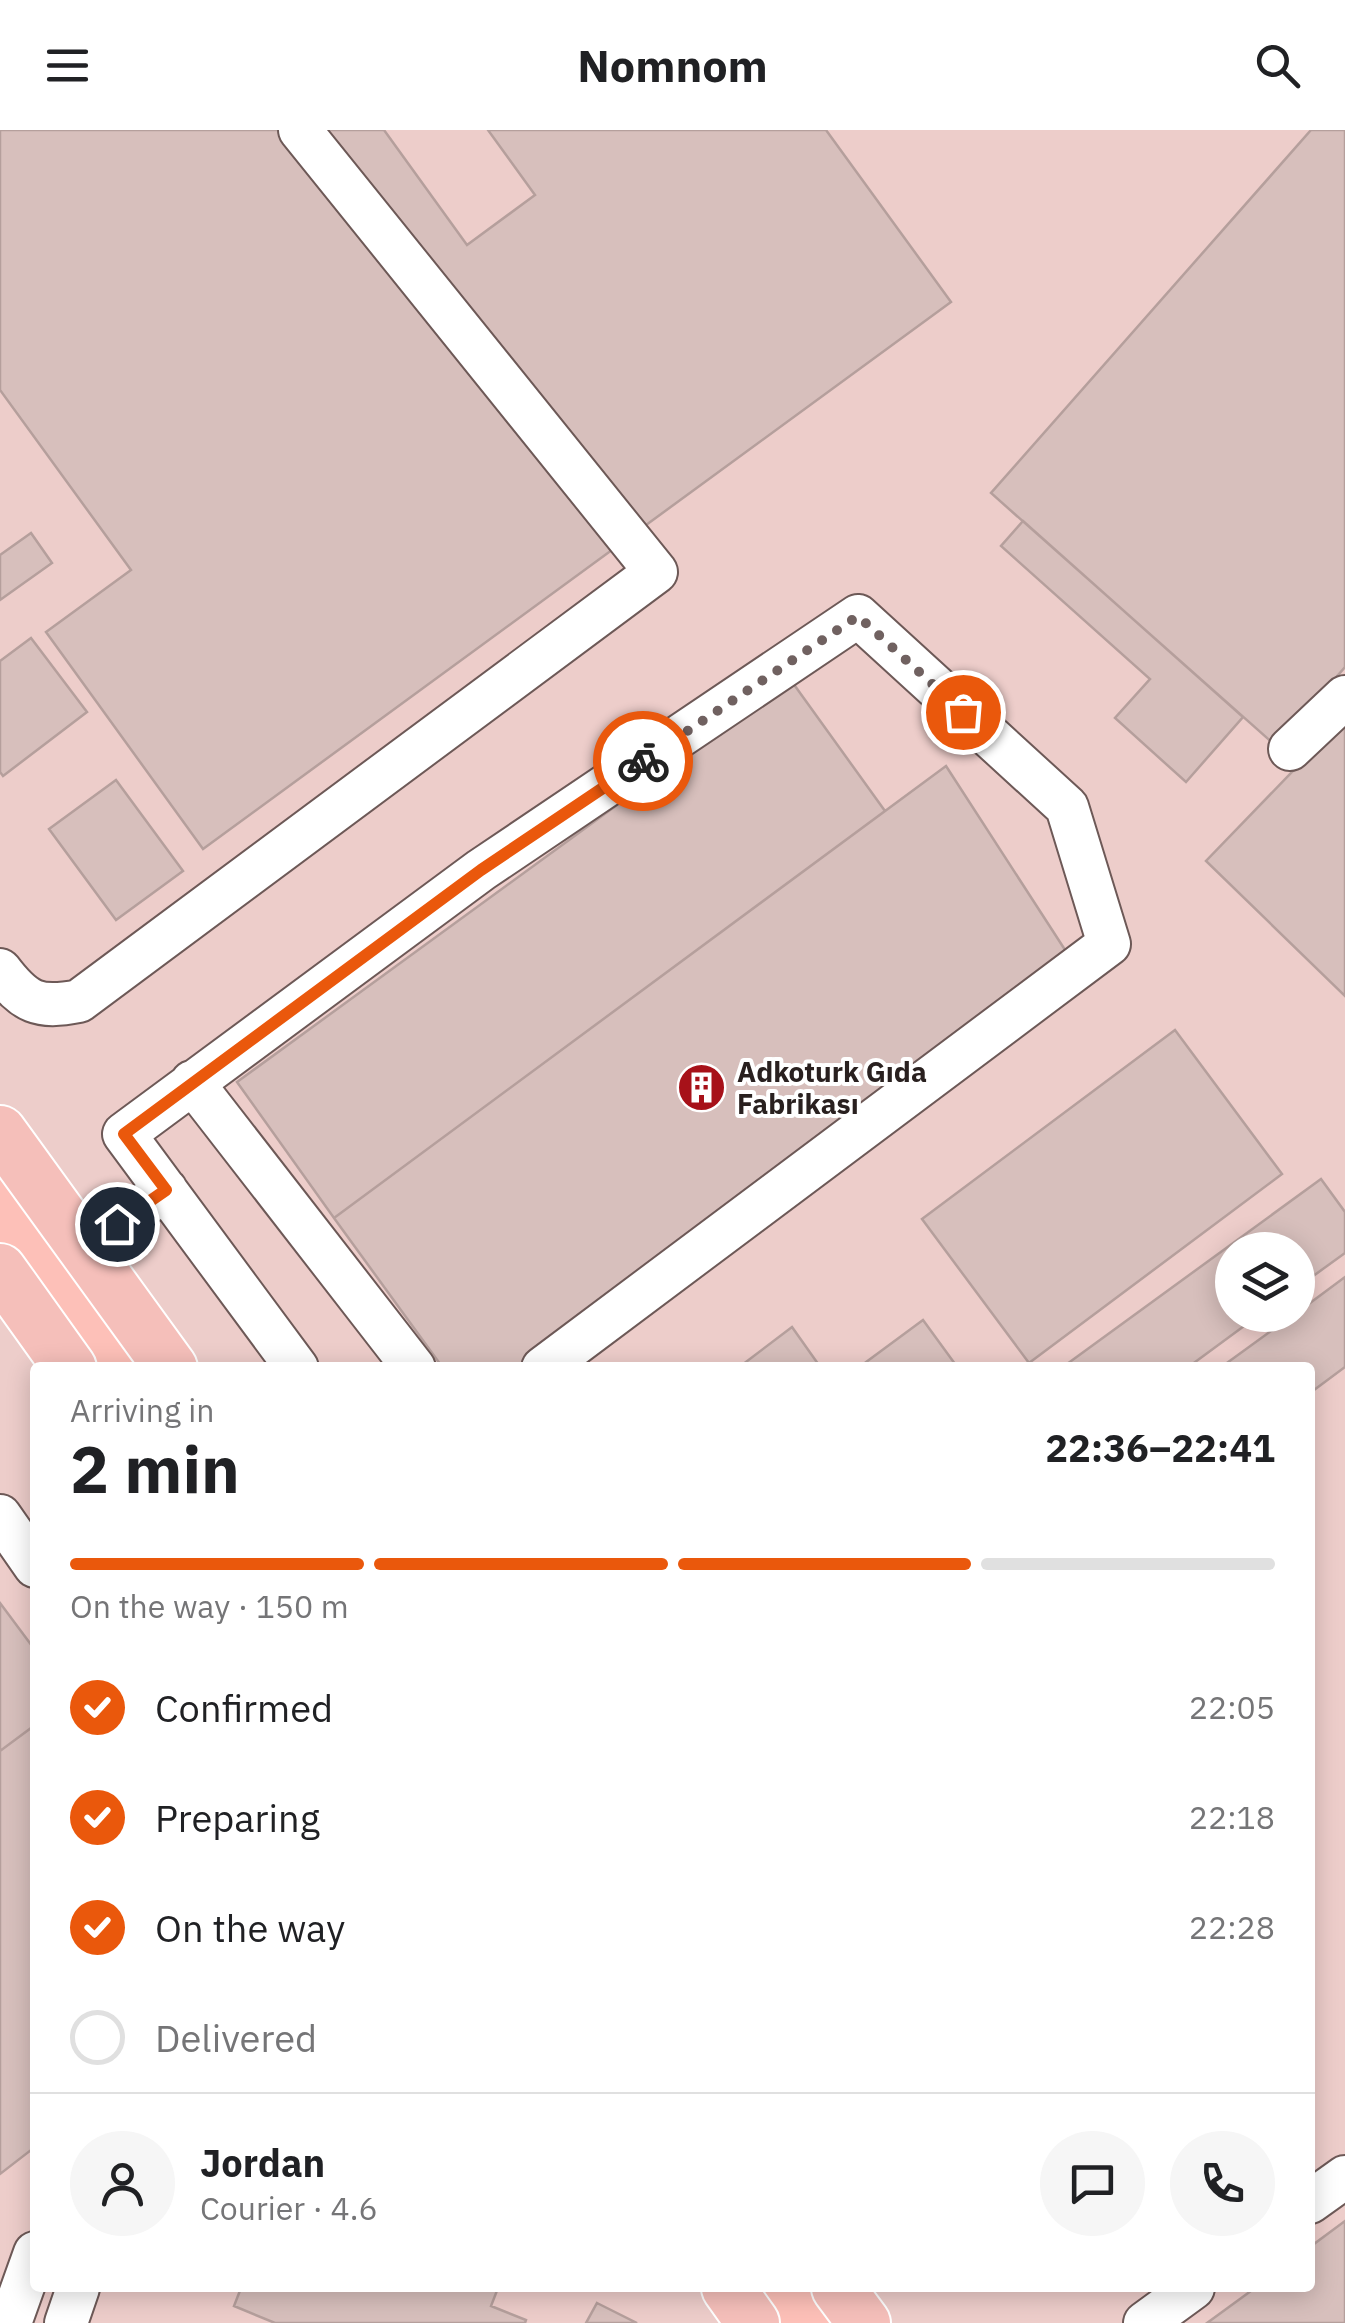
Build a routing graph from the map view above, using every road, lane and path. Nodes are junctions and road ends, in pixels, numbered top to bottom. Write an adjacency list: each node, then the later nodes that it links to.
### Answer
1 (300, 130): 4 (street)
2 (1345, 697): 3 (street)
3 (1290, 750)
4 (0, 970)
5 (192, 1082): 7 (street); 13 (street); 14 (street)
6 (0, 1132): 8 (main road)
7 (166, 1190): 8 (street); 12 (street)
8 (83, 1246): 11 (main road)
9 (0, 1270): 10 (main road)
10 (66, 1362)
11 (167, 1362)
12 (294, 1362)
13 (409, 1362)
14 (551, 1362)
15 (0, 1516): 16 (street)
16 (30, 1559)
17 (1345, 2177): 18 (street)
18 (1315, 2198)
19 (30, 2268): 24 (street)
20 (77, 2292): 25 (street)
21 (731, 2292): 26 (main road)
22 (841, 2292): 27 (main road)
23 (1187, 2292): 28 (street)
24 (10, 2323)
25 (66, 2323)
26 (754, 2323)
27 (864, 2323)
28 (1144, 2323)

